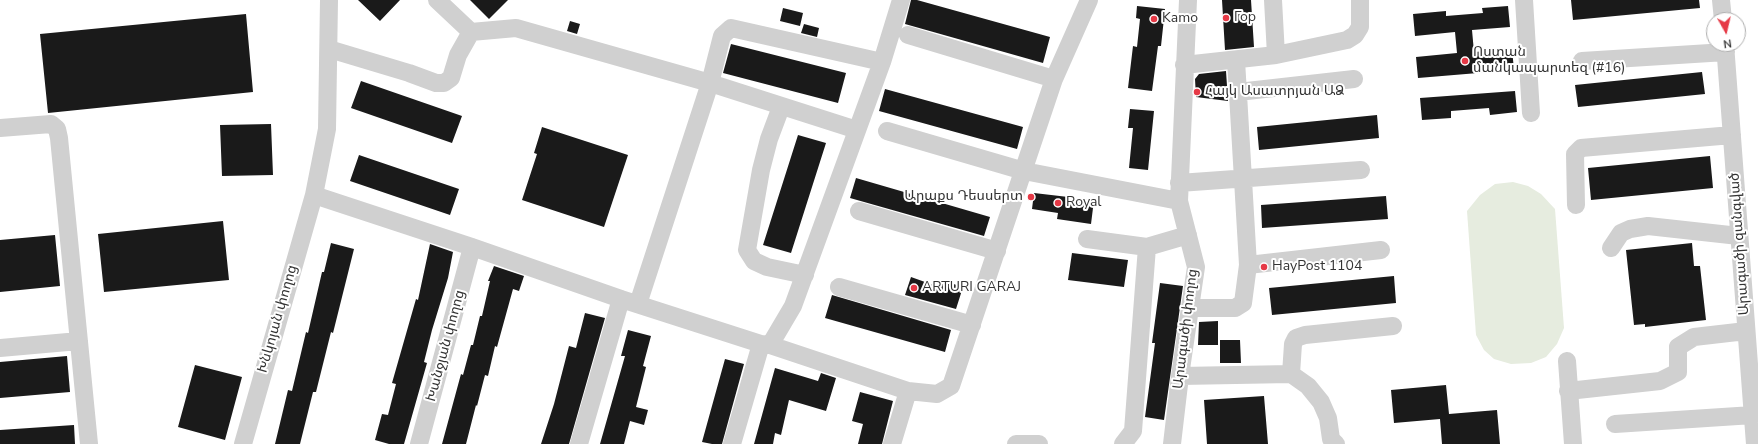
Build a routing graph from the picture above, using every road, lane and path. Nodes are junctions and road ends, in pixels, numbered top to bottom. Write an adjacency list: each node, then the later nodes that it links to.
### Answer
1 (330, 0): 13 (street, Խնկոյան փողոց)
2 (438, 0): 11 (street)
3 (901, 0): 19 (street)
4 (1088, 0): 21 (street)
5 (1188, 0): 20 (street, Արագածի փողոց)
6 (1273, 0): 16 (street)
7 (1524, 0): 26 (street)
8 (1721, 0): 10 (street)
9 (1360, 1): 16 (street)
10 (1722, 12)
11 (471, 32): 13 (street); 23 (street)
12 (908, 35): 21 (street)
13 (328, 49): 35 (street, Խնկոյան փողոց)
14 (1706, 50): 18 (street)
15 (1725, 52): 30 (street, Արագածի զանգված)
16 (1276, 55): 17 (street)
17 (1236, 60): 20 (street); 24 (street)
18 (1582, 61)
19 (882, 62): 23 (street); 28 (street)
20 (1184, 65): 34 (street, Արագածի փողոց)
21 (1054, 79): 32 (street)
22 (1354, 79): 24 (street)
23 (710, 83): 25 (street); 51 (street)
24 (1238, 92): 33 (street)
25 (781, 107): 28 (street); 48 (street)
26 (1531, 113)
27 (0, 128): 56 (street)
28 (857, 130): 48 (street)
29 (887, 131): 32 (street)
30 (1732, 135): 37 (street); 40 (street, Արագածի զանգված)
31 (1361, 170): 33 (street)
32 (1024, 171): 36 (street); 46 (street)
33 (1243, 179): 34 (street); 47 (street)
34 (1179, 183): 36 (street, Արագածի փողոց)
35 (314, 195): 42 (street); 67 (street, Խնկոյան փողոց)
36 (1179, 201): 39 (street, Արագածի փողոց)
37 (1576, 205)
38 (859, 212): 46 (street)
39 (1188, 235): 43 (street); 52 (street, Արագածի փողոց)
40 (1739, 236): 44 (street); 55 (street, Արագածի զանգված)
41 (1087, 239): 43 (street)
42 (472, 247): 50 (street); 68 (street, Խանջյան փողոց)
43 (1147, 247): 74 (street)
44 (1611, 248)
45 (1381, 250): 47 (street)
46 (997, 251): 53 (street)
47 (1248, 265): 52 (street)
48 (805, 275): 57 (street)
49 (839, 287): 53 (street)
50 (621, 299): 51 (street); 69 (street)
51 (638, 304): 57 (street)
52 (1190, 308): 61 (street, Արագածի փողոց)
53 (972, 325): 62 (street)
54 (1393, 326): 60 (street)
55 (1746, 331): 63 (street); 64 (street, Արագածի զանգված)
56 (79, 341): 58 (street); 66 (street)
57 (765, 345): 62 (street); 70 (street)
58 (0, 348)
59 (1567, 361): 63 (street)
60 (1291, 374): 61 (street); 76 (street)
61 (1180, 376): 75 (street, Արագածի փողոց)
62 (908, 391): 71 (street)
63 (1568, 391): 77 (street)
64 (1753, 415): 65 (street); 78 (street, Արագածի զանգված)
65 (1615, 424)
66 (89, 444)
67 (243, 444)
68 (419, 444)
69 (578, 444)
70 (732, 444)
71 (892, 444)
72 (1016, 444): 73 (street)
73 (1039, 444)
74 (1123, 444)
75 (1172, 444)
76 (1336, 444)
77 (1573, 444)
78 (1755, 444)

